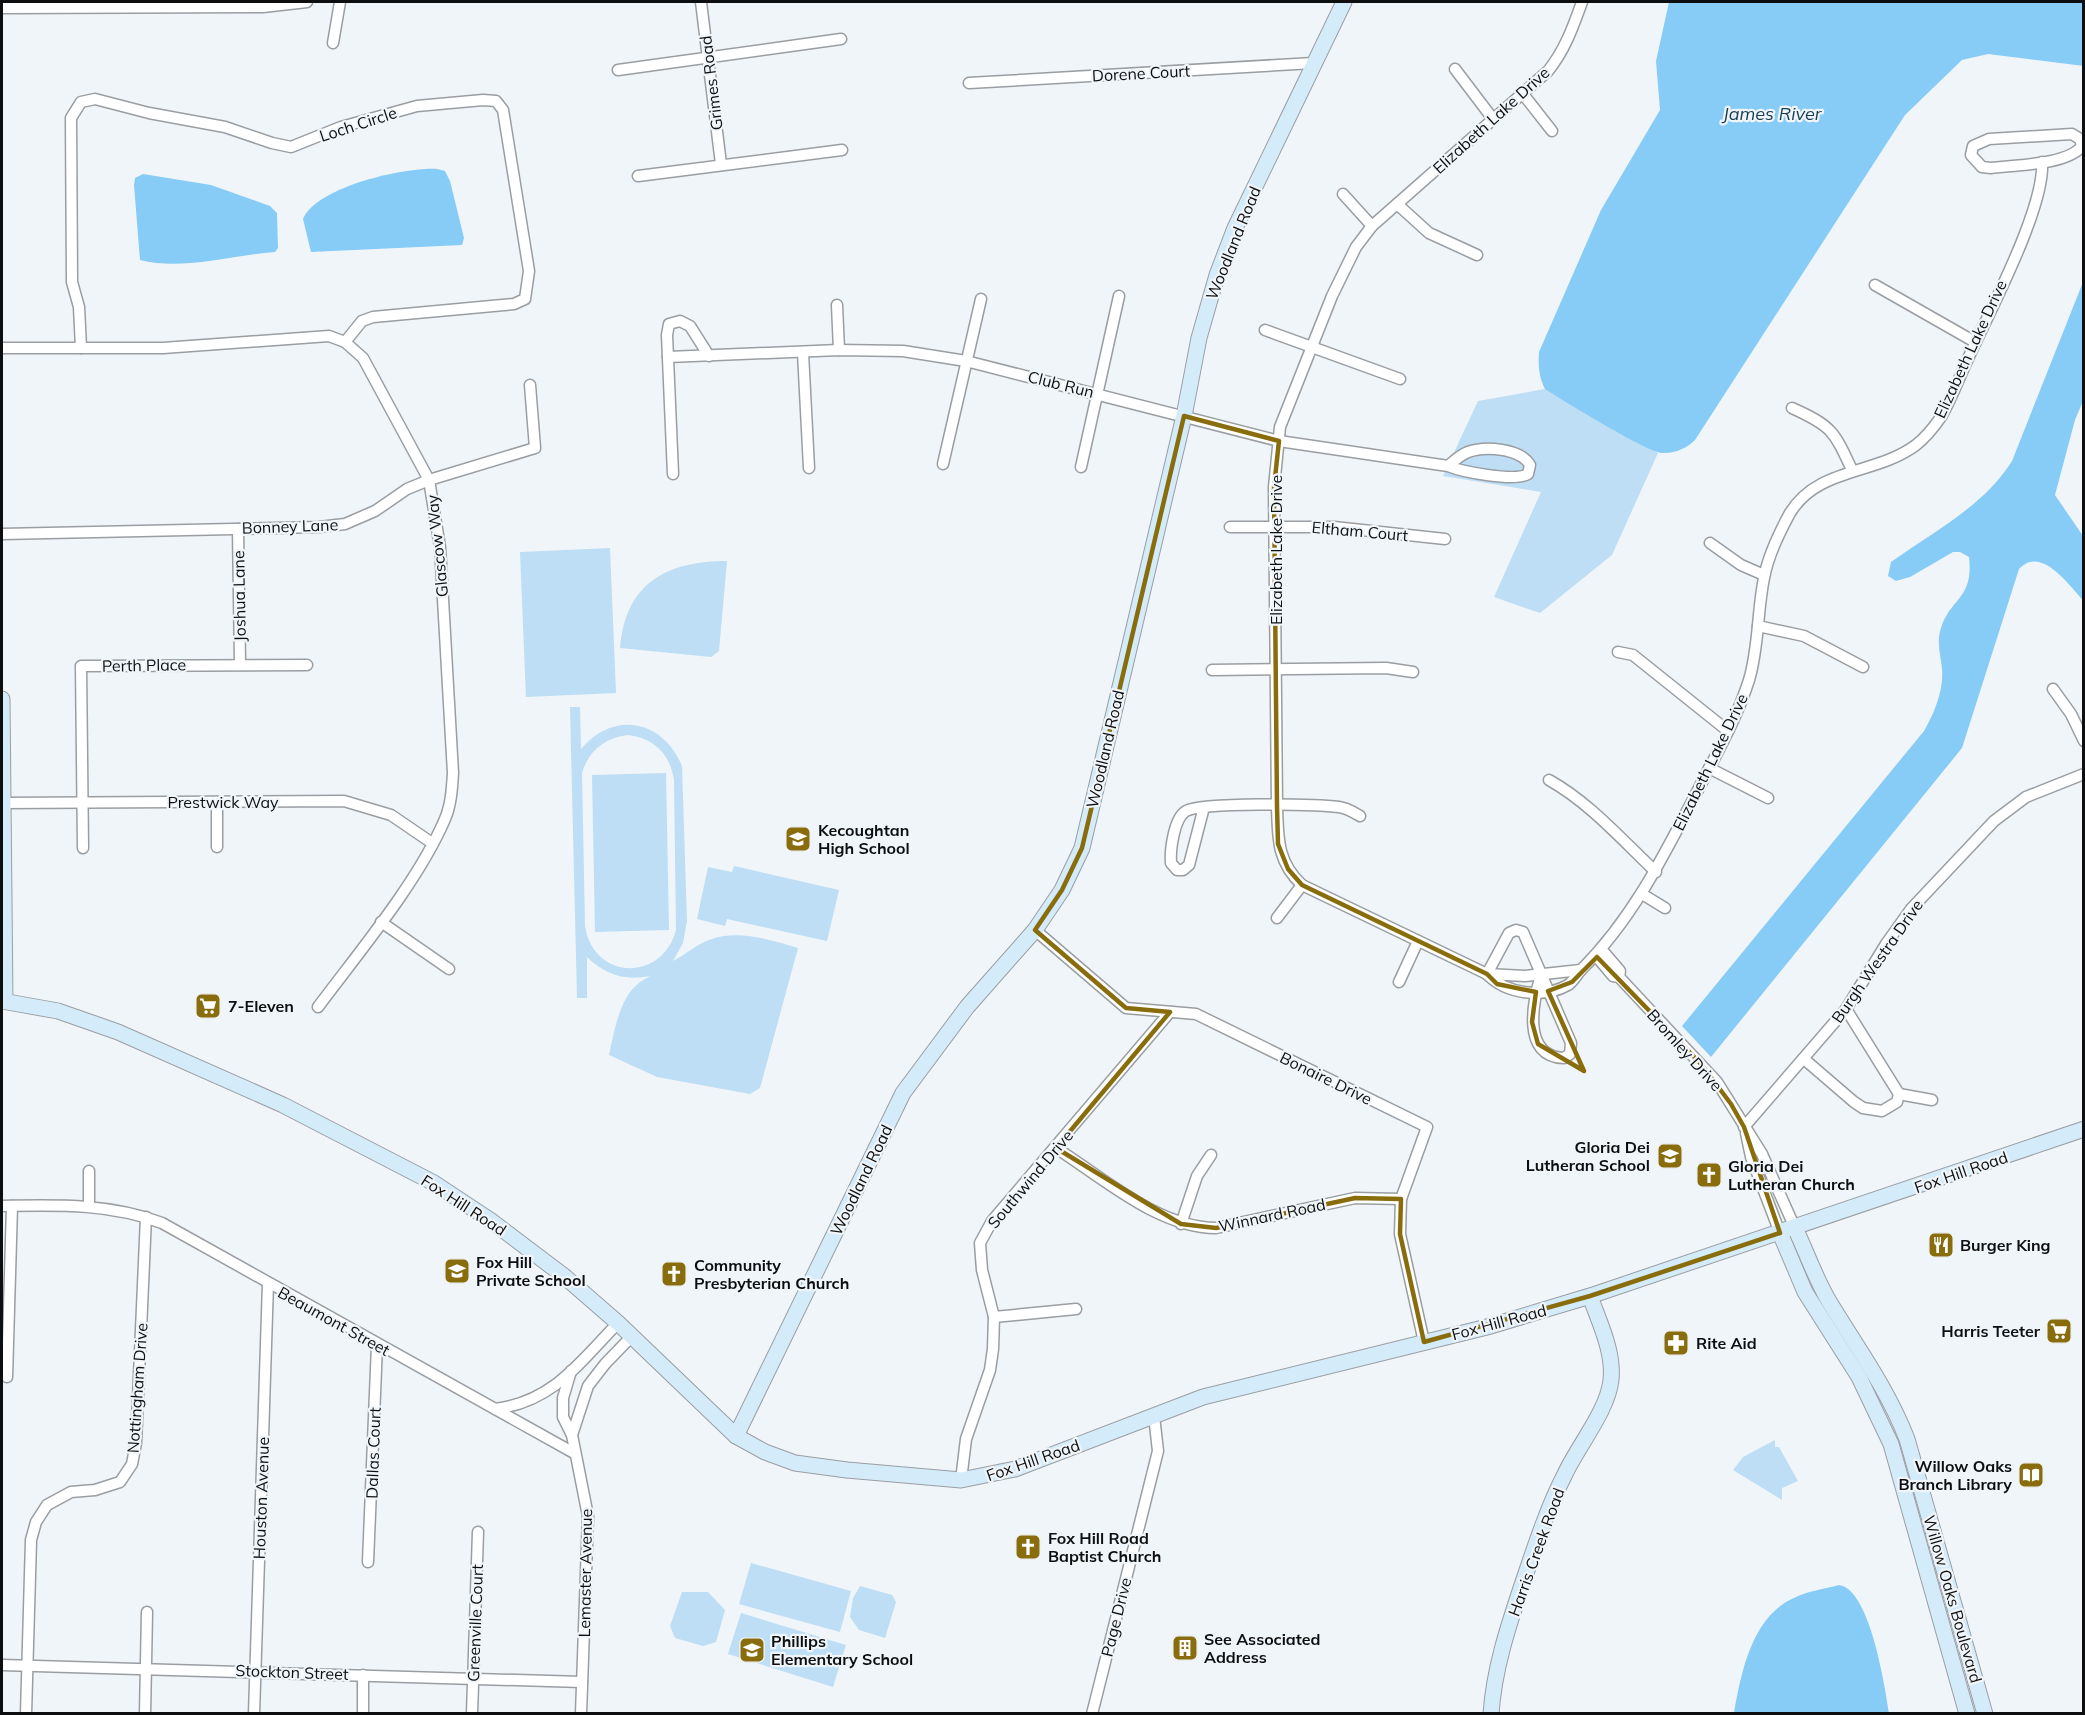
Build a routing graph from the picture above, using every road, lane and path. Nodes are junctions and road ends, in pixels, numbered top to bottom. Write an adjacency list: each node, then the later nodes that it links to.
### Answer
1 (307, 2): 6 (street)
2 (340, 2): 9 (street)
3 (701, 2): 10 (street, Grimes Road)
4 (1344, 2): 11 (main road, Woodland Road)
5 (1582, 2): 15 (street, Elizabeth Lake Drive)
6 (92, 5): 7 (street)
7 (2, 8)
8 (841, 39): 10 (street)
9 (333, 43)
10 (708, 57): 13 (street); 20 (street, Grimes Road)
11 (1313, 63): 14 (street, Dorene Court); 45 (main road, Woodland Road)
12 (1455, 69): 16 (street)
13 (618, 70)
14 (969, 83)
15 (1523, 94): 16 (street, Elizabeth Lake Drive); 17 (street)
16 (1493, 119): 23 (street, Elizabeth Lake Drive)
17 (1552, 131)
18 (842, 150): 20 (street)
19 (2042, 162): 19 (street); 32 (street, Elizabeth Lake Drive)
20 (721, 164): 21 (street)
21 (638, 176)
22 (1343, 194): 24 (street)
23 (1397, 204): 24 (street, Elizabeth Lake Drive); 25 (street)
24 (1372, 226): 35 (street, Elizabeth Lake Drive)
25 (1477, 255)
26 (1875, 285): 32 (street)
27 (1119, 296): 43 (street)
28 (981, 299): 40 (street)
29 (837, 305): 36 (street)
30 (1265, 330): 35 (street)
31 (345, 342): 34 (street); 34 (street, Loch Circle); 53 (street, Glascow Way)
32 (1975, 342): 51 (street, Elizabeth Lake Drive)
33 (2, 348): 34 (street)
34 (81, 348)
35 (1311, 348): 41 (street); 46 (street, Elizabeth Lake Drive)
36 (839, 350): 37 (street, Club Run); 40 (street, Club Run)
37 (803, 353): 38 (street, Club Run); 50 (street)
38 (709, 356): 39 (street, Club Run); 39 (street)
39 (668, 357): 52 (street)
40 (966, 361): 43 (street, Club Run); 47 (street)
41 (1400, 379)
42 (530, 385): 53 (street, Bonney Lane)
43 (1098, 394): 45 (street, Club Run); 49 (street)
44 (1792, 408): 51 (street)
45 (1184, 416): 46 (street, Club Run); 92 (main road, Woodland Road)
46 (1279, 441): 48 (street, Club Run); 55 (street, Elizabeth Lake Drive)
47 (943, 464)
48 (1448, 466): 48 (street, Club Run)
49 (1081, 467)
50 (809, 468)
51 (1852, 470): 60 (street, Elizabeth Lake Drive)
52 (673, 474)
53 (429, 480): 56 (street, Bonney Lane); 83 (street, Glascow Way)
54 (1230, 527): 55 (street, Eltham Court)
55 (1275, 527): 58 (street, Eltham Court); 67 (street, Elizabeth Lake Drive)
56 (238, 529): 57 (street, Bonney Lane); 63 (street, Joshua Lane)
57 (2, 534)
58 (1445, 539)
59 (1710, 543): 60 (street)
60 (1764, 575): 61 (street, Elizabeth Lake Drive)
61 (1758, 626): 65 (street); 71 (street, Elizabeth Lake Drive)
62 (1618, 652): 71 (street)
63 (240, 663): 64 (street, Perth Place); 77 (street, Perth Place)
64 (307, 664)
65 (1863, 667)
66 (1212, 670): 67 (street)
67 (1275, 671): 68 (street); 80 (street, Elizabeth Lake Drive)
68 (1413, 672)
69 (2053, 689): 72 (street)
70 (2, 699): 79 (main road)
71 (1728, 731): 73 (street, Elizabeth Lake Drive)
72 (2084, 741)
73 (1709, 768): 76 (street); 86 (street, Elizabeth Lake Drive)
74 (2084, 774): 104 (street, Burgh Westra Drive)
75 (1549, 780): 86 (street)
76 (1768, 798)
77 (83, 802): 78 (street, Prestwick Way); 79 (street, Prestwick Way); 85 (street)
78 (217, 802): 83 (street, Prestwick Way); 84 (street)
79 (2, 803): 102 (main road)
80 (1277, 806): 81 (street); 82 (street); 87 (street, Elizabeth Lake Drive)
81 (1204, 807): 81 (street)
82 (1360, 816)
83 (432, 843): 91 (street, Glascow Way)
84 (217, 847)
85 (83, 848)
86 (1656, 872): 88 (street, Elizabeth Lake Drive)
87 (1302, 885): 90 (street); 93 (street, Elizabeth Lake Drive)
88 (1642, 894): 89 (street); 94 (street, Elizabeth Lake Drive)
89 (1665, 908)
90 (1277, 918)
91 (381, 922): 95 (street); 103 (street, Glascow Way)
92 (1035, 930): 105 (street, Bonaire Drive); 134 (main road, Woodland Road)
93 (1418, 941): 97 (street, Elizabeth Lake Drive); 99 (street)
94 (1599, 953): 96 (street, Elizabeth Lake Drive); 109 (street, Bromley Drive)
95 (449, 969)
96 (1581, 970): 98 (street, Elizabeth Lake Drive); 100 (street, Elizabeth Lake Drive)
97 (1487, 974): 98 (street, Elizabeth Lake Drive); 98 (street); 101 (street, Elizabeth Lake Drive)
98 (1541, 975): 100 (street); 101 (street)
99 (1399, 982)
100 (1548, 991): 101 (street, Elizabeth Lake Drive); 101 (street)
101 (1536, 992)
102 (3, 1001): 125 (main road, Fox Hill Road)
103 (318, 1007)
104 (1846, 1009): 106 (street, Burgh Westra Drive); 107 (street)
105 (1170, 1012): 111 (street, Southwind Drive); 114 (street, Bonaire Drive)
106 (1804, 1059): 107 (street); 109 (street, Burgh Westra Drive)
107 (1899, 1094): 108 (street)
108 (1932, 1100)
109 (1744, 1127): 119 (street, Bromley Drive); 120 (street, Bromley Drive)
110 (2084, 1129): 119 (main road, Fox Hill Road)
111 (1056, 1148): 118 (street, Winnard Road); 124 (street, Southwind Drive)
112 (1211, 1155): 118 (street)
113 (89, 1171): 116 (street)
114 (1401, 1199): 118 (street, Winnard Road); 127 (street, Bonaire Drive)
115 (7, 1206): 116 (street, Beaumont Street); 130 (street)
116 (88, 1206): 117 (street, Beaumont Street)
117 (146, 1217): 121 (street, Beaumont Street); 141 (street, Nottingham Drive)
118 (1181, 1224)
119 (1795, 1228): 120 (main road, Fox Hill Road); 156 (main road, Willow Oaks Boulevard)
120 (1780, 1233): 122 (main road, Fox Hill Road); 155 (main road, Willow Oaks Boulevard)
121 (268, 1283): 128 (street, Beaumont Street); 143 (street, Houston Avenue)
122 (1590, 1296): 127 (main road, Fox Hill Road); 154 (main road, Harris Creek Road)
123 (1076, 1309): 124 (street)
124 (994, 1317): 136 (street, Southwind Drive)
125 (618, 1323): 126 (main road, Fox Hill Road); 129 (street, Lemaster Avenue)
126 (632, 1336): 133 (street, Lemaster Avenue); 134 (main road, Fox Hill Road)
127 (1424, 1342): 132 (main road, Fox Hill Road)
128 (377, 1345): 131 (street, Beaumont Street); 138 (street, Dallas Court)
129 (572, 1371): 131 (street, Lemaster Avenue); 133 (street, Lemaster Avenue)
130 (6, 1377)
131 (494, 1410): 135 (street, Beaumont Street)
132 (1154, 1416): 136 (main road, Fox Hill Road); 153 (street, Page Drive)
133 (572, 1435): 135 (street, Lemaster Avenue)
134 (736, 1436): 136 (main road, Fox Hill Road)
135 (574, 1453): 146 (street, Lemaster Avenue)
136 (962, 1480)
137 (478, 1532): 145 (street, Greenville Court)
138 (368, 1562)
139 (147, 1612): 142 (street)
140 (2, 1665): 141 (street, Stockton Street)
141 (27, 1665): 142 (street, Stockton Street); 147 (street, Nottingham Drive)
142 (145, 1668): 143 (street, Stockton Street); 148 (street)
143 (254, 1671): 144 (street, Stockton Street); 149 (street, Houston Avenue)
144 (363, 1675): 145 (street, Stockton Street); 150 (street)
145 (472, 1679): 146 (street, Stockton Street); 151 (street, Greenville Court)
146 (582, 1682): 152 (street, Lemaster Avenue)
147 (26, 1713)
148 (145, 1713)
149 (254, 1713)
150 (363, 1713)
151 (472, 1713)
152 (582, 1713)
153 (1092, 1713)
154 (1491, 1713)
155 (1967, 1713)
156 (1986, 1713)

